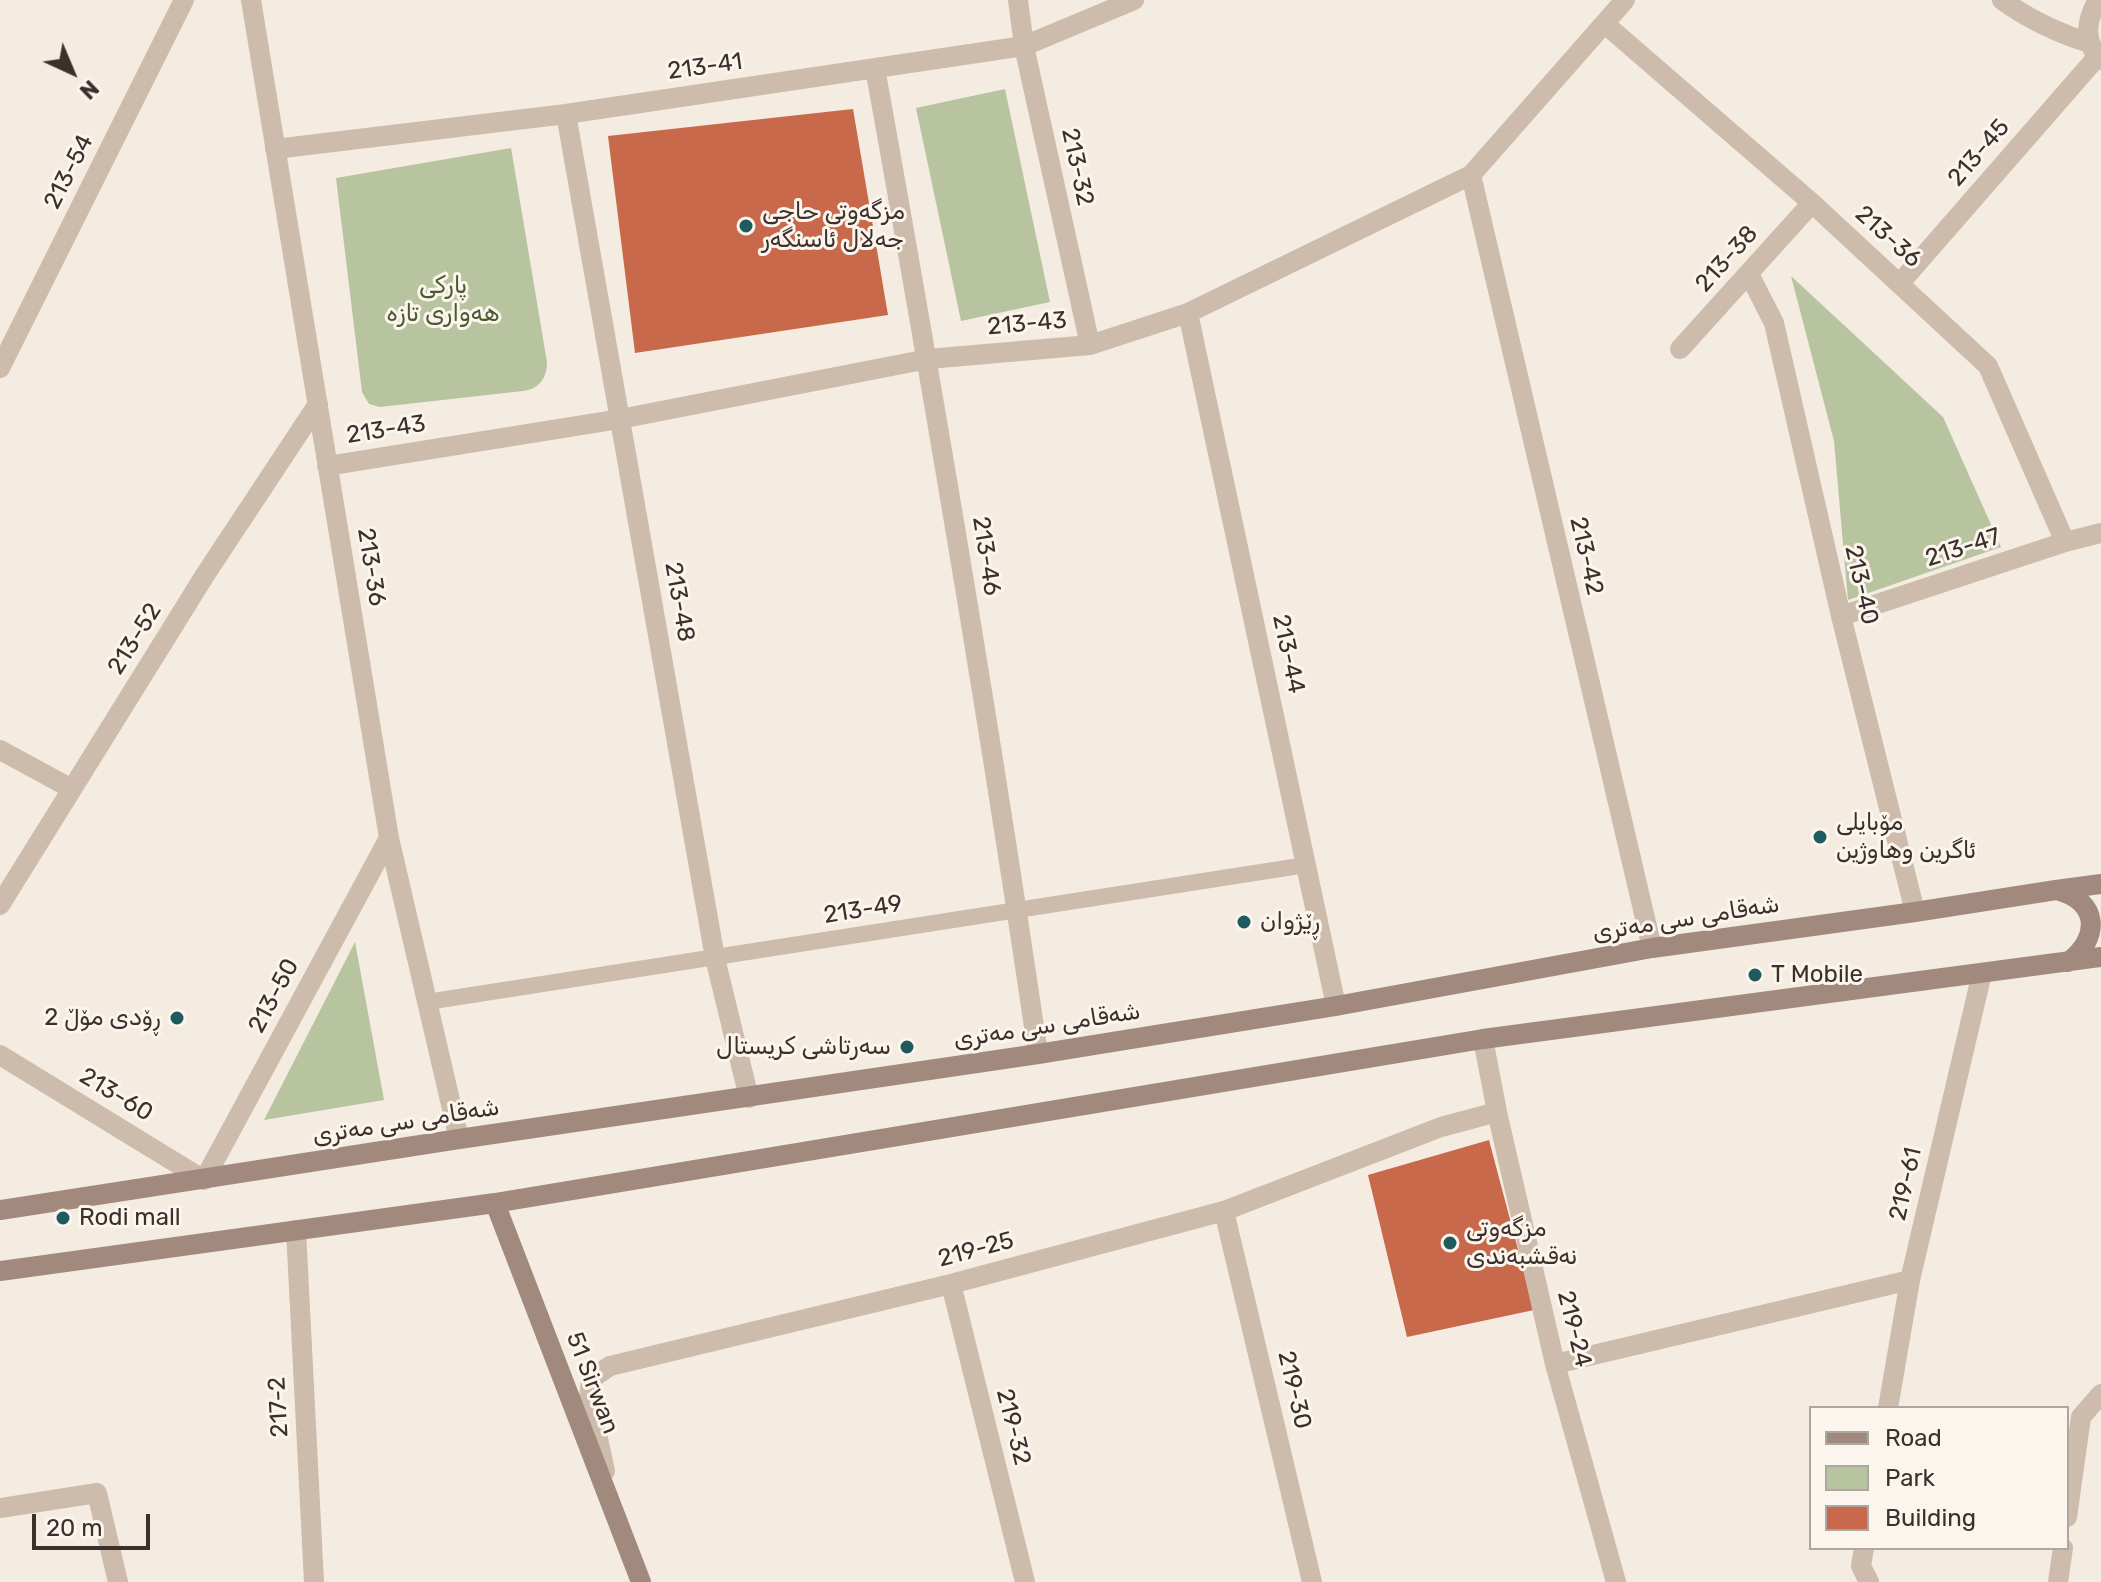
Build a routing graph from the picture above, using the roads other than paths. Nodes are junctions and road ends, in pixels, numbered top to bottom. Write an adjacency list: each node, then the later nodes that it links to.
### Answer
1 (184, 0): 22 (street, 213-54)
2 (251, 0): 13 (street, 213-36)
3 (1018, 0): 9 (street, 213-32)
4 (1134, 0): 9 (street, 213-41)
5 (1625, 0): 8 (street, 213-43)
6 (2002, 0): 10 (street)
7 (2098, 0): 10 (street)
8 (1605, 24): 14 (street, 213-43); 15 (street, 213-36)
9 (1024, 46): 11 (street, 213-41); 19 (street, 213-32)
10 (2096, 53): 17 (street, 213-45)
11 (875, 68): 12 (street, 213-41); 21 (street, 213-46)
12 (566, 114): 13 (street, 213-41); 24 (street, 213-48)
13 (275, 149): 23 (street, 213-36)
14 (1471, 175): 18 (street, 213-43); 38 (street, 213-42)
15 (1812, 203): 16 (street, 213-38); 17 (street, 213-36)
16 (1749, 274): 20 (street, 213-38); 28 (street, 213-40)
17 (1900, 283): 27 (street, 213-36)
18 (1188, 313): 19 (street, 213-43); 32 (street, 213-44)
19 (1090, 345): 21 (street, 213-43)
20 (1680, 349)
21 (928, 359): 24 (street, 213-43); 36 (street, 213-46)
22 (0, 368)
23 (318, 404): 25 (street, 213-36); 30 (street, 213-52)
24 (620, 419): 25 (street, 213-43); 40 (street, 213-48)
25 (327, 466): 31 (street, 213-36)
26 (2101, 533): 27 (street, 213-47)
27 (2065, 542): 28 (street, 213-47)
28 (1841, 616): 37 (street, 213-40)
29 (0, 750): 30 (street)
30 (72, 789): 35 (street, 213-52)
31 (389, 838): 43 (street, 213-36); 51 (street, 213-50)
32 (1306, 865): 36 (lane, 213-49); 44 (street, 213-44)
33 (2101, 884): 34 (main road, شەقامی سی مەتری)
34 (2056, 890): 37 (main road, شەقامی سی مەتری); 41 (main road)
35 (0, 905)
36 (1017, 911): 40 (lane, 213-49); 46 (street, 213-46)
37 (1915, 912): 38 (main road, شەقامی سی مەتری)
38 (1652, 948): 44 (main road, شەقامی سی مەتری)
39 (2101, 957): 41 (main road)
40 (715, 958): 43 (lane, 213-49); 48 (street, 213-48)
41 (2068, 962): 42 (main road)
42 (1982, 973): 45 (main road); 57 (street, 219-61)
43 (427, 1002): 50 (street, 213-36)
44 (1336, 1006): 46 (main road, شەقامی سی مەتری)
45 (1483, 1039): 49 (street, 219-24); 52 (main road)
46 (1038, 1054): 48 (main road, شەقامی سی مەتری)
47 (0, 1055): 51 (street, 213-60)
48 (749, 1098): 50 (main road, شەقامی سی مەتری)
49 (1497, 1112): 54 (street, 219-25); 59 (street, 219-24)
50 (459, 1139): 51 (main road, شەقامی سی مەتری)
51 (204, 1180): 53 (main road, شەقامی سی مەتری)
52 (495, 1203): 55 (main road); 64 (main road, 51 Sirwan)
53 (0, 1210)
54 (1224, 1211): 58 (street, 219-25); 71 (street, 219-30)
55 (296, 1230): 56 (main road); 68 (street, 217-2)
56 (0, 1271)
57 (1910, 1280): 59 (street); 61 (street, 219-61)
58 (951, 1284): 64 (street, 219-25); 70 (street, 219-32)
59 (1555, 1364): 72 (street, 219-24)
60 (2101, 1394): 62 (street)
61 (1888, 1406)
62 (2069, 1503)
63 (0, 1508): 67 (street)
64 (614, 1510): 69 (main road, 51 Sirwan)
65 (1864, 1550): 73 (street)
66 (2063, 1550): 74 (street)
67 (118, 1582)
68 (314, 1582)
69 (641, 1582)
70 (1025, 1582)
71 (1312, 1582)
72 (1616, 1582)
73 (1869, 1582)
74 (2058, 1582)

